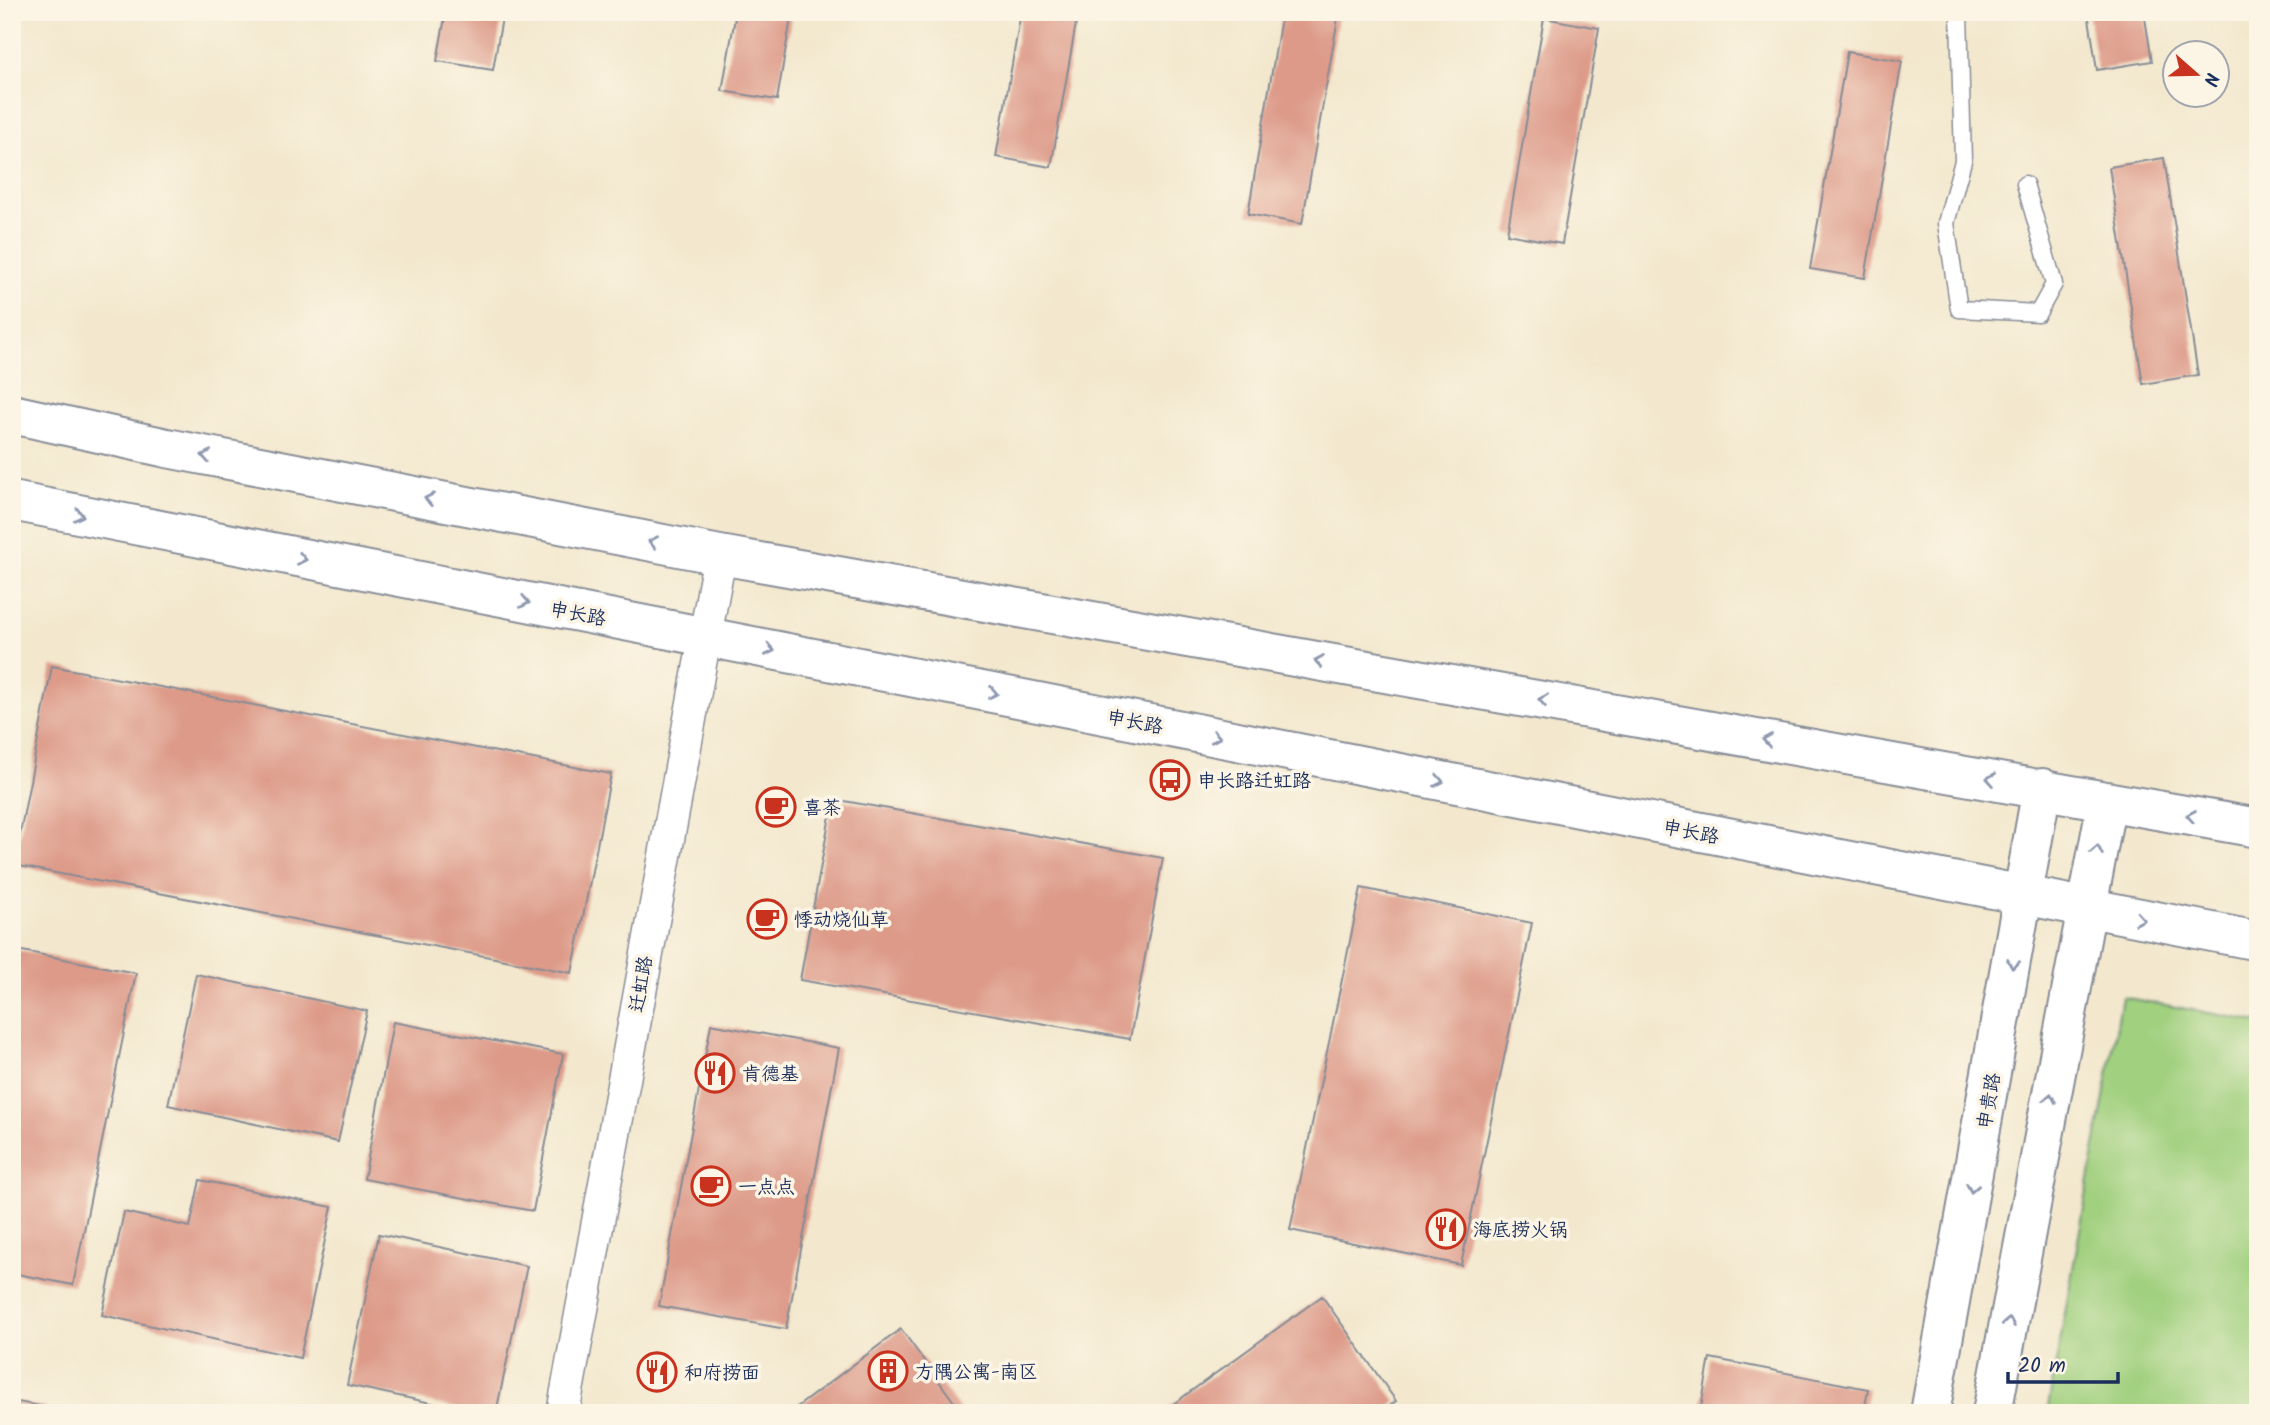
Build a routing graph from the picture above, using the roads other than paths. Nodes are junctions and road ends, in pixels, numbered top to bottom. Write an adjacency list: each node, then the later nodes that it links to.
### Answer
1 (1959, 12): 2 (lane)
2 (2025, 184)
3 (12, 414): 5 (main road, one-way to 3)
4 (12, 501): 6 (main road, 申长路, one-way to 6)
5 (720, 555): 6 (street, 迁虹路); 7 (main road, one-way to 5)
6 (703, 637): 10 (main road, 申长路, one-way to 10); 13 (street, 迁虹路)
7 (2042, 788): 8 (main road); 10 (main road, 申贵路)
8 (2107, 801): 9 (main road, one-way to 8); 11 (main road, one-way to 8)
9 (2258, 828)
10 (2025, 897): 11 (main road, 申长路); 14 (main road, 申贵路, one-way to 14)
11 (2086, 909): 12 (main road, 申长路, one-way to 12); 15 (main road, one-way to 11)
12 (2258, 941)
13 (563, 1413)
14 (1930, 1413)
15 (1992, 1413)

